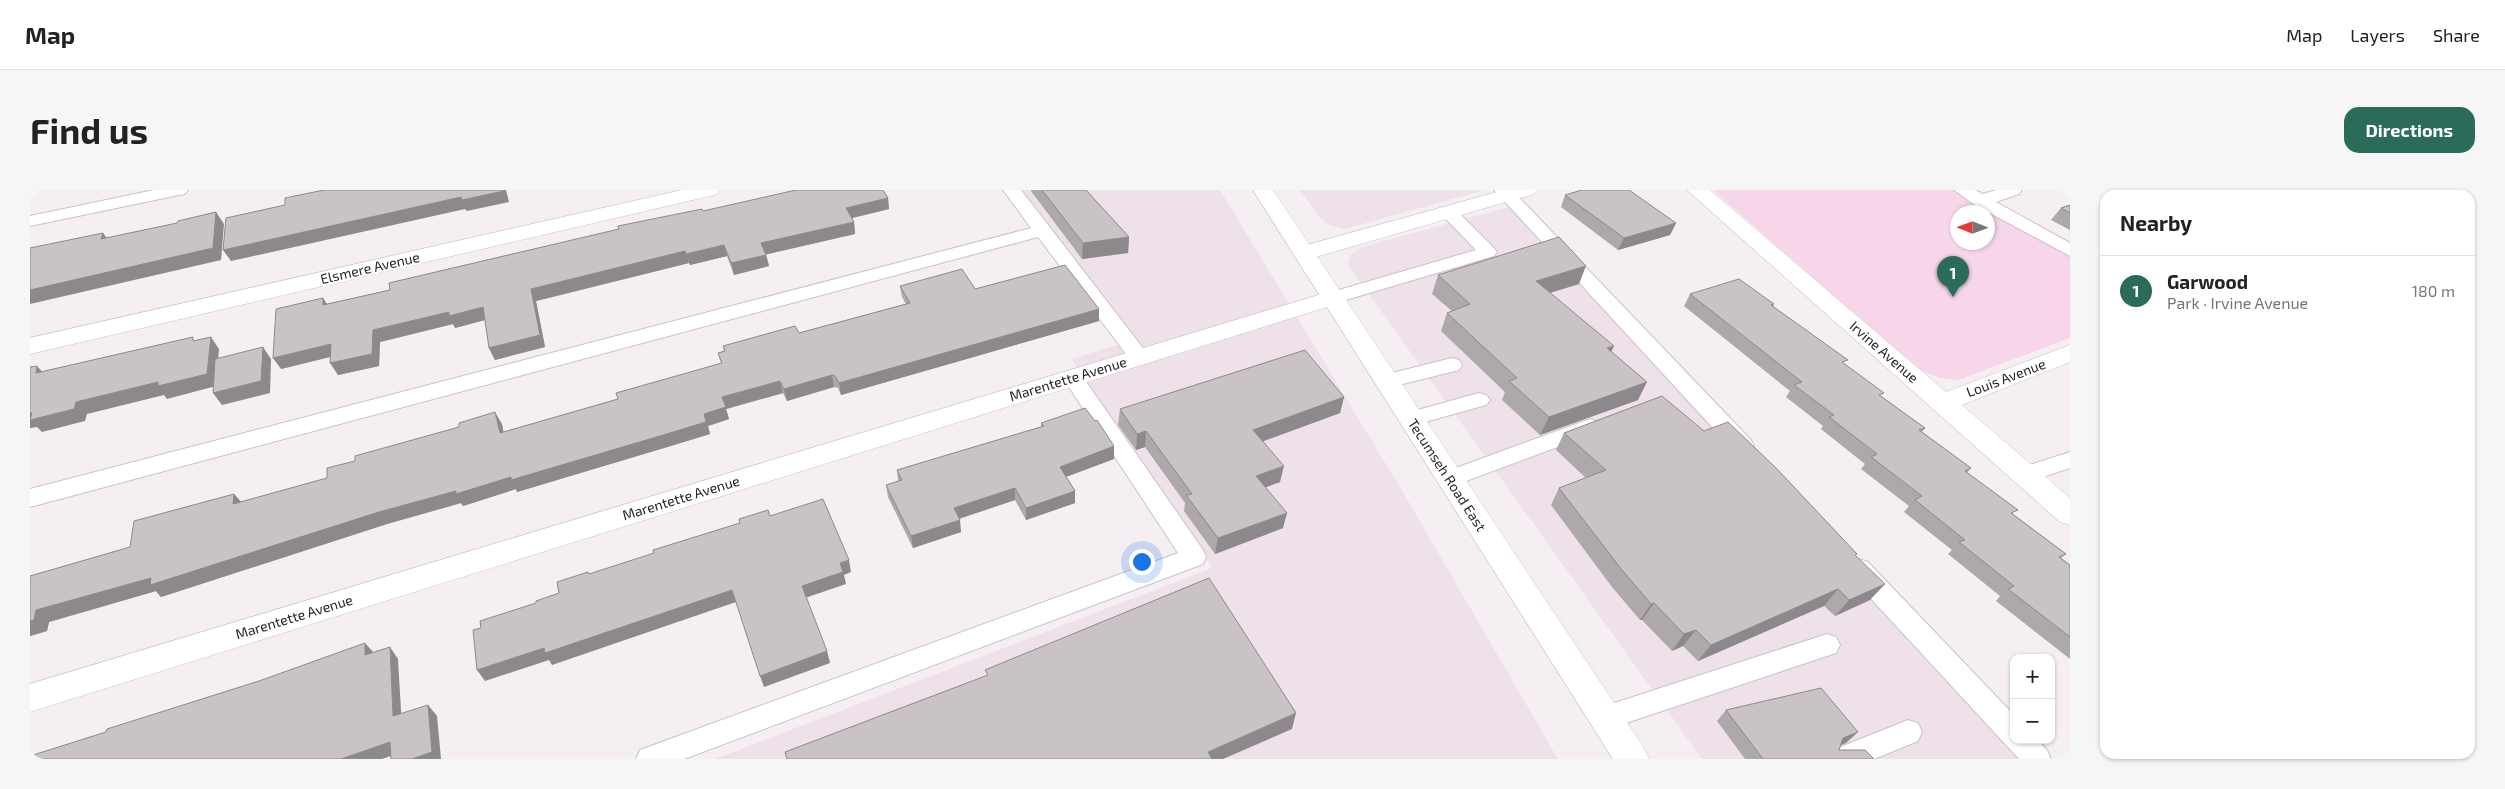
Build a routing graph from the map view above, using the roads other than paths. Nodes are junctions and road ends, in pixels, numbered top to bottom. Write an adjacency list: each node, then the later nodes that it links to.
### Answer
1 (179, 190): 11 (lane)
2 (710, 190): 16 (street, Elsmere Avenue)
3 (1012, 190): 12 (lane)
4 (1263, 190): 14 (street, Tecumseh Road East)
5 (1697, 190): 23 (street, Irvine Avenue)
6 (1963, 190): 9 (lane)
7 (2013, 190): 9 (lane)
8 (1513, 192): 10 (street); 26 (lane)
9 (1981, 201): 13 (lane)
10 (1448, 212): 14 (street); 15 (lane)
11 (30, 220)
12 (1043, 230): 18 (lane); 30 (lane)
13 (2070, 251)
14 (1304, 253): 15 (street, Tecumseh Road East)
15 (1332, 298): 18 (street, Marentette Avenue); 21 (street, Tecumseh Road East)
16 (30, 346)
17 (2070, 353): 23 (street, Louis Avenue)
18 (1139, 357): 20 (street, Marentette Avenue)
19 (1452, 365): 21 (lane)
20 (1073, 378): 34 (street, Marentette Avenue); 39 (lane)
21 (1387, 381): 24 (street, Tecumseh Road East)
22 (1479, 400): 24 (lane)
23 (1942, 403): 28 (street, Irvine Avenue)
24 (1411, 418): 29 (street, Tecumseh Road East)
25 (1610, 420): 29 (lane)
26 (1755, 458)
27 (2070, 460): 28 (lane)
28 (2025, 475): 31 (street, Irvine Avenue)
29 (1450, 479): 35 (street, Tecumseh Road East)
30 (30, 498)
31 (2070, 514)
32 (1843, 553): 36 (lane)
33 (1827, 645): 35 (lane)
34 (30, 698)
35 (1605, 718): 40 (street, Tecumseh Road East)
36 (2010, 730)
37 (1908, 732): 41 (lane)
38 (2023, 744): 42 (lane)
39 (650, 759)
40 (1632, 759)
41 (1843, 759)
42 (2037, 759)

